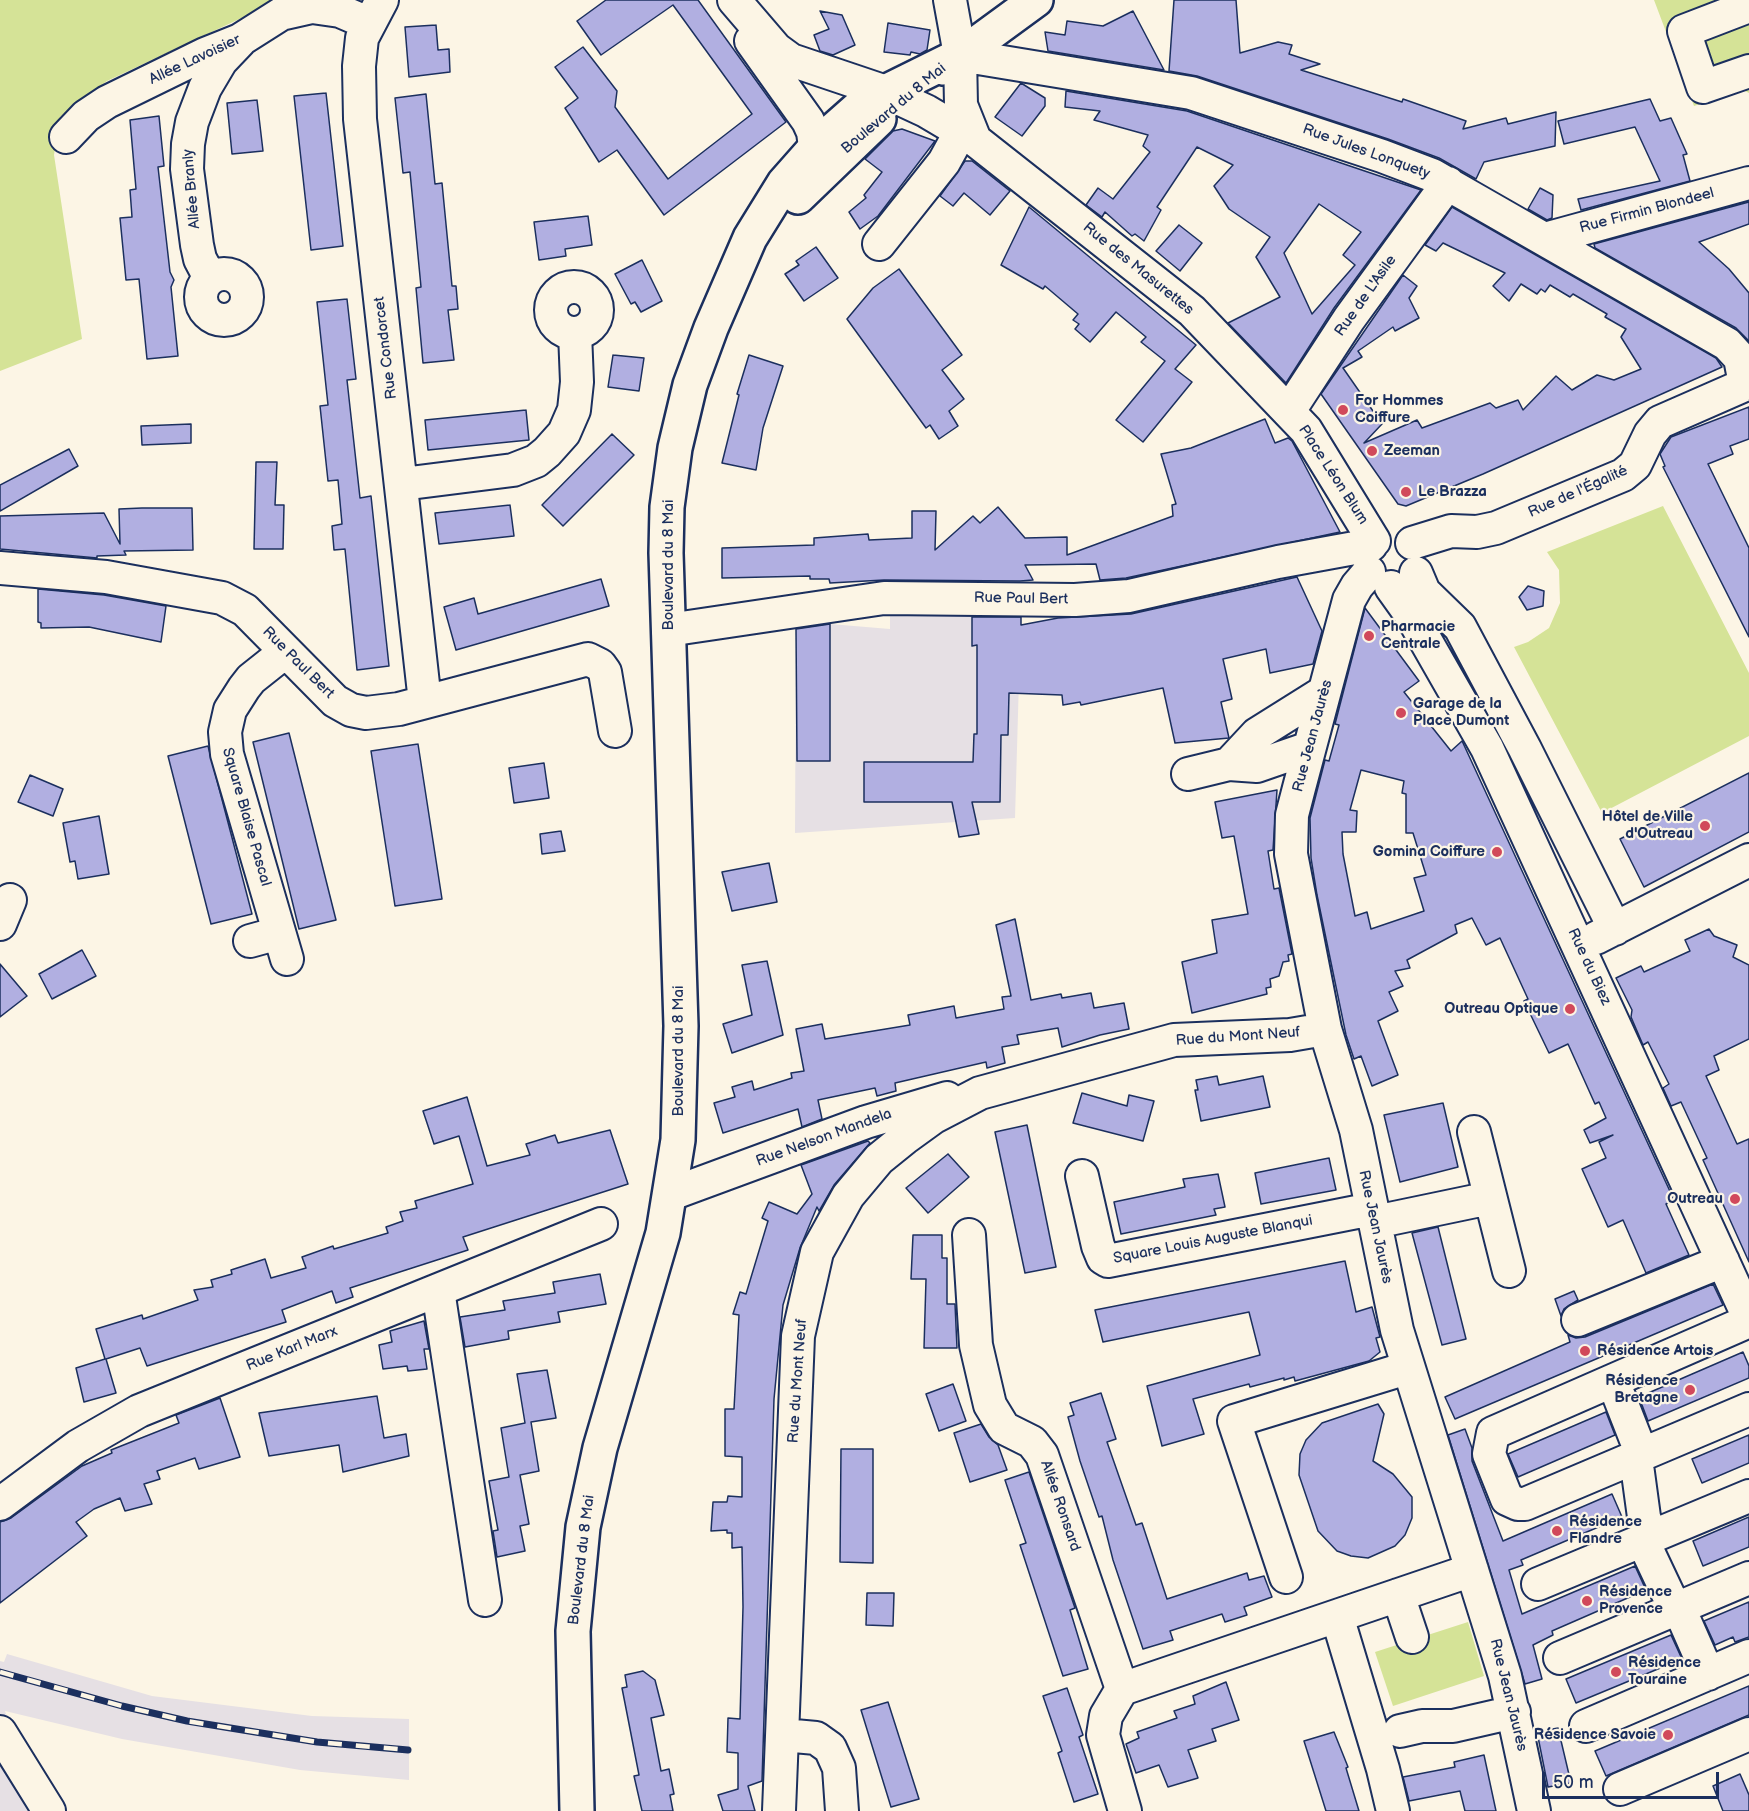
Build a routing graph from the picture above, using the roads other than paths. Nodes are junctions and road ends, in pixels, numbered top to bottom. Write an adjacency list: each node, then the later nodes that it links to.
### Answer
1 (718, 0): 10 (street, Rue des Masurettes)
2 (734, 0): 13 (street, Rue des Masurettes)
3 (950, 0): 11 (street)
4 (1036, 0): 11 (main road, Boulevard du 8 Mai)
5 (1746, 0): 6 (street)
6 (1749, 7): 7 (street)
7 (1713, 9): 12 (street)
8 (375, 12): 9 (street, Allée Lavoisier); 26 (street, Rue Condorcet)
9 (240, 40): 15 (street, Allée Lavoisier); 21 (street, Allée Branly)
10 (753, 43): 13 (street, Rue des Masurettes); 16 (street, Rue des Masurettes)
11 (960, 55): 13 (main road, Boulevard du 8 Mai); 14 (street); 17 (street, Rue Jules Lonquety)
12 (1749, 71)
13 (875, 94): 14 (street, Rue des Masurettes); 16 (main road, Boulevard du 8 Mai); 22 (main road, Boulevard du 8 Mai)
14 (967, 131): 20 (street); 25 (street, Rue des Masurettes)
15 (66, 137)
16 (815, 147): 22 (main road, Boulevard du 8 Mai)
17 (1448, 183): 19 (street, Rue Jules Lonquety); 25 (street, Rue de L'Asile)
18 (1749, 183): 19 (street, Rue Firmin Blondeel)
19 (1545, 239): 24 (street, Rue Jules Lonquety)
20 (879, 244)
21 (210, 278)
22 (729, 287): 31 (main road, Boulevard du 8 Mai)
23 (575, 333): 26 (street)
24 (1747, 383): 27 (street, Rue de l'Égalité)
25 (1289, 411): 28 (street, Place Léon Blum)
26 (402, 484): 34 (street, Rue Condorcet)
27 (1412, 543): 28 (street, Place Léon Blum)
28 (1384, 564): 30 (street, Place Léon Blum); 31 (street, Rue Paul Bert); 33 (street, Rue Jean Jaurès); 40 (street)
29 (0, 568): 32 (street, Rue Paul Bert)
30 (1416, 623): 42 (street, Rue du Biez)
31 (668, 630): 47 (main road, Boulevard du 8 Mai)
32 (285, 652): 34 (street, Rue Paul Bert); 41 (street, Square Blaise Pascal)
33 (1324, 692): 36 (street, Rue Jean Jaurès); 37 (street)
34 (425, 702): 35 (street, Rue Paul Bert)
35 (615, 730)
36 (1309, 748): 37 (street); 43 (street, Rue Jean Jaurès)
37 (1228, 764): 38 (street)
38 (1188, 774)
39 (1749, 860): 40 (street)
40 (1615, 929): 42 (street)
41 (272, 944)
42 (1578, 945): 52 (street, Rue du Biez)
43 (1325, 1029): 44 (street, Rue du Mont Neuf); 49 (street, Rue Jean Jaurès)
44 (980, 1094): 47 (street, Rue Nelson Mandela); 82 (street, Rue du Mont Neuf)
45 (1474, 1132): 48 (street)
46 (1082, 1176): 49 (street, Square Louis Auguste Blanqui)
47 (671, 1194): 85 (main road, Boulevard du 8 Mai)
48 (1490, 1198): 49 (street); 53 (street)
49 (1373, 1216): 57 (street, Rue Jean Jaurès)
50 (601, 1224): 54 (street, Rue Karl Marx)
51 (969, 1235): 76 (street, Allée Ronsard)
52 (1723, 1262): 55 (street); 56 (street, Rue du Biez)
53 (1509, 1270)
54 (438, 1290): 62 (street, Rue Karl Marx); 69 (street)
55 (1578, 1320)
56 (1749, 1320): 58 (street)
57 (1407, 1368): 64 (street, Rue Jean Jaurès); 65 (street)
58 (1613, 1381): 60 (street); 60 (street)
59 (1749, 1410): 60 (street)
60 (1639, 1457): 63 (street)
61 (1749, 1496): 63 (street)
62 (0, 1504)
63 (1646, 1537): 67 (street); 70 (street)
64 (1472, 1570): 68 (street); 77 (street, Rue Jean Jaurès)
65 (1286, 1577)
66 (1749, 1578): 70 (street)
67 (1539, 1584)
68 (1398, 1595): 71 (street); 72 (street)
69 (485, 1600)
70 (1677, 1609): 74 (street); 75 (street)
71 (1337, 1616): 76 (street); 89 (street)
72 (1412, 1637)
73 (1749, 1656): 75 (street)
74 (1560, 1658)
75 (1707, 1674): 78 (street)
76 (1122, 1689): 88 (street)
77 (1514, 1712): 79 (street); 90 (street, Rue Jean Jaurès)
78 (1586, 1726)
79 (1400, 1731)
80 (0, 1732): 84 (street)
81 (1749, 1734): 83 (street)
82 (783, 1735): 86 (street, Rue du Mont Neuf); 87 (street)
83 (1620, 1789)
84 (49, 1811)
85 (577, 1811)
86 (779, 1811)
87 (842, 1811)
88 (1125, 1811)
89 (1393, 1811)
90 (1534, 1811)

